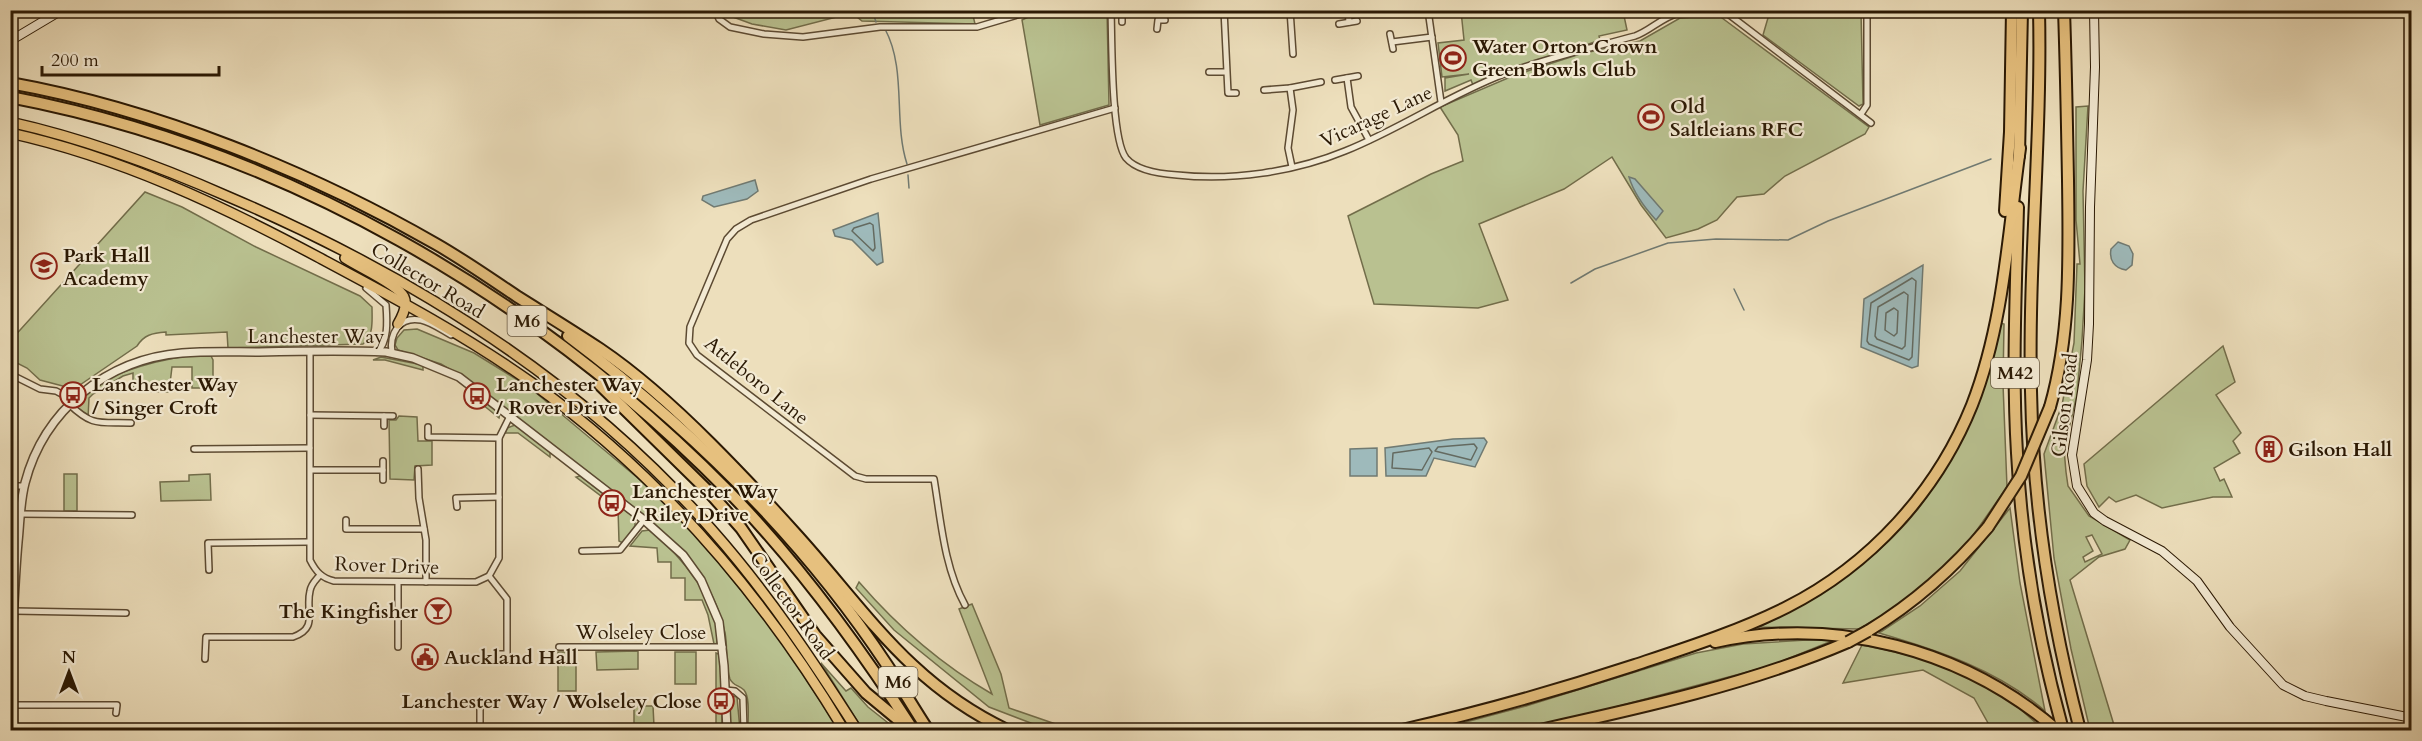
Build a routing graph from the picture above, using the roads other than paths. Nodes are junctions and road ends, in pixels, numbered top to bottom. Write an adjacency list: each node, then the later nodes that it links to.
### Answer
1 (62, 10): 26 (main road)
2 (715, 10): 3 (street)
3 (1034, 10)
4 (1224, 10): 33 (street)
5 (1290, 10): 28 (street)
6 (1348, 10): 21 (street)
7 (1428, 10): 25 (street)
8 (1706, 10): 43 (street, Vicarage Lane)
9 (1723, 10): 45 (street)
10 (1868, 10): 45 (street)
11 (2012, 10): 58 (highway, M42)
12 (2022, 10): 50 (highway, M42)
13 (2039, 10): 126 (highway, M42)
14 (2064, 10): 123 (highway, bridge)
15 (2094, 10): 113 (main road, Gilson Road)
16 (1122, 12): 17 (street); 20 (street)
17 (1111, 13): 44 (street, Vicarage Lane)
18 (1160, 18): 23 (street)
19 (1357, 21): 21 (street)
20 (1122, 22)
21 (1349, 22): 22 (street)
22 (1339, 24)
23 (1157, 29)
24 (1390, 34): 27 (street)
25 (1432, 37): 27 (street); 43 (street)
26 (10, 41)
27 (1392, 42): 30 (street)
28 (1292, 46): 29 (street); 31 (street)
29 (1285, 47)
30 (1393, 49)
31 (1293, 54)
32 (1209, 72): 33 (street)
33 (1226, 72): 41 (street)
34 (1358, 76): 35 (street)
35 (1347, 78): 36 (street); 49 (street)
36 (1335, 80)
37 (10, 82): 54 (highway, M6)
38 (1321, 82): 39 (street)
39 (1290, 88): 40 (street); 51 (street)
40 (1264, 90)
41 (1236, 93)
42 (10, 97): 57 (highway, M6)
43 (1441, 102): 49 (street, Vicarage Lane)
44 (1115, 108): 51 (street, Vicarage Lane); 99 (street, Attleboro Lane)
45 (1861, 114): 47 (street)
46 (10, 122): 53 (highway, Collector Road)
47 (1871, 123)
48 (10, 133): 52 (highway, Collector Road)
49 (1370, 140): 51 (street, Vicarage Lane)
50 (2019, 148): 58 (highway); 125 (highway, M42)
51 (1292, 167)
52 (183, 190): 55 (highway, Collector Road); 60 (street)
53 (316, 237): 55 (highway); 118 (highway, Collector Road)
54 (506, 289): 120 (highway, M6); 121 (highway)
55 (405, 304): 56 (highway); 62 (highway, Collector Road)
56 (398, 324): 61 (street); 62 (street)
57 (548, 335): 119 (highway); 119 (highway, M6)
58 (1991, 343): 106 (highway)
59 (310, 351): 60 (street, Lanchester Way); 65 (street, Lanchester Way); 66 (street, Rover Drive)
60 (377, 352): 61 (street, Lanchester Way)
61 (392, 353): 69 (street, Lanchester Way)
62 (502, 363): 117 (highway, Collector Road)
63 (18, 369): 64 (street)
64 (13, 375): 65 (street)
65 (71, 402): 70 (street); 84 (street, Lanchester Way)
66 (310, 415): 67 (street); 74 (street, Rover Drive)
67 (384, 416): 68 (street); 71 (street)
68 (393, 416)
69 (510, 416): 73 (street); 90 (street, Lanchester Way)
70 (131, 423)
71 (384, 426)
72 (428, 427): 73 (street)
73 (499, 438): 85 (street)
74 (310, 448): 75 (street); 78 (street, Rover Drive)
75 (194, 449)
76 (383, 461): 79 (street)
77 (418, 469): 82 (street)
78 (311, 470): 79 (street); 92 (street, Rover Drive)
79 (383, 470): 80 (street)
80 (383, 480)
81 (409, 484): 82 (street)
82 (418, 484): 91 (street)
83 (10, 486): 84 (street)
84 (24, 486): 87 (street, Lanchester Way)
85 (499, 497): 86 (street); 96 (street)
86 (457, 507)
87 (20, 514): 88 (street); 100 (street, Lanchester Way)
88 (132, 515)
89 (346, 520): 91 (street)
90 (644, 520): 93 (street); 104 (street, Lanchester Way)
91 (424, 529): 98 (street)
92 (309, 542): 94 (street); 95 (street, Rover Drive)
93 (582, 551)
94 (209, 570)
95 (320, 574): 97 (street, Rover Drive); 107 (street)
96 (489, 576): 98 (street, Rover Drive); 105 (street)
97 (398, 582): 98 (street, Rover Drive); 102 (street)
98 (426, 582)
99 (965, 605)
100 (15, 611): 101 (street); 108 (street, Lanchester Way)
101 (126, 613)
102 (398, 647)
103 (559, 647): 104 (street, Wolseley Close)
104 (723, 647): 109 (street, Lanchester Way)
105 (496, 654)
106 (1660, 657): 122 (highway); 124 (highway)
107 (205, 659)
108 (10, 678)
109 (726, 690): 115 (street, Lanchester Way); 116 (street)
110 (10, 705): 112 (street)
111 (480, 710): 114 (street)
112 (116, 712)
113 (2412, 718)
114 (480, 730)
115 (727, 730)
116 (744, 730)
117 (844, 730)
118 (857, 730)
119 (912, 730)
120 (928, 730)
121 (1006, 730)
122 (1402, 730)
123 (1540, 730)
124 (2057, 730)
125 (2063, 730)
126 (2080, 730)

